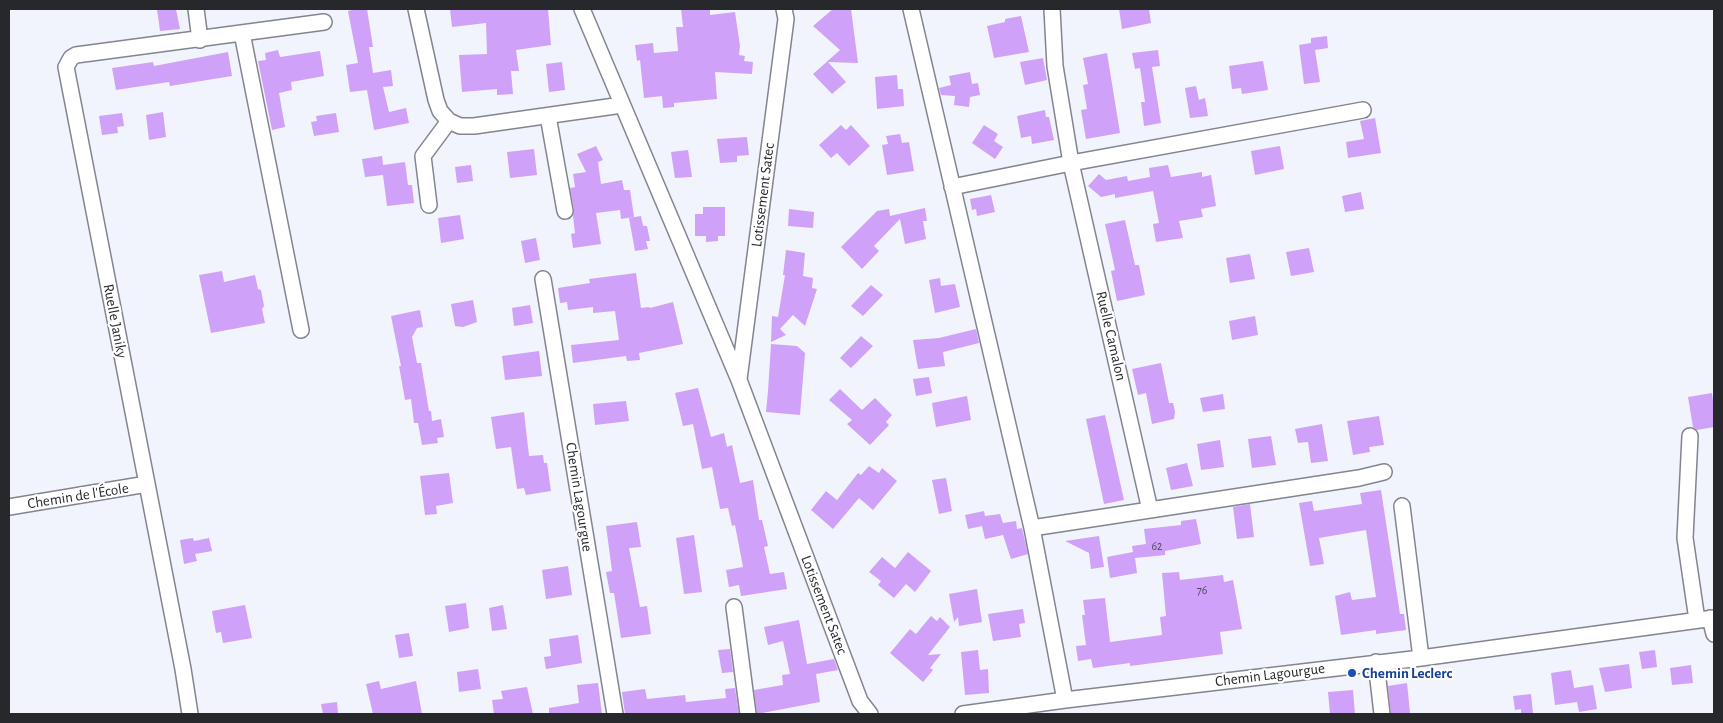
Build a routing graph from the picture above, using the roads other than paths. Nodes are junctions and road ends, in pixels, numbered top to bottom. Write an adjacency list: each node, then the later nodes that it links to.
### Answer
1 (196, 9): 9 (street)
2 (416, 9): 13 (street)
3 (582, 9): 10 (street, Lotissement Satec)
4 (784, 9): 20 (street, Lotissement Satec)
5 (911, 9): 15 (street)
6 (1052, 9): 14 (street, Ruelle Camalon)
7 (324, 22): 8 (street, Ruelle Janiky)
8 (242, 34): 9 (street, Ruelle Janiky); 19 (street)
9 (200, 40): 23 (street, Ruelle Janiky)
10 (622, 106): 12 (street); 20 (street, Lotissement Satec)
11 (1363, 110): 14 (street)
12 (548, 116): 13 (street); 17 (street)
13 (449, 121): 16 (street)
14 (1071, 163): 15 (street); 26 (street, Ruelle Camalon)
15 (952, 187): 27 (street)
16 (429, 205)
17 (566, 211)
18 (543, 279): 35 (street, Chemin Lagourgue)
19 (302, 330)
20 (739, 380): 37 (street, Lotissement Satec)
21 (1690, 436): 29 (street)
22 (1384, 472): 26 (street)
23 (147, 484): 25 (street, Chemin de l'École); 34 (street, Ruelle Janiky)
24 (1402, 506): 31 (street)
25 (9, 507)
26 (1150, 510): 27 (street)
27 (1032, 528): 33 (street)
28 (734, 607): 36 (street)
29 (1707, 619): 30 (street); 31 (street, Chemin Lagourgue)
30 (1714, 634)
31 (1421, 658): 32 (street, Chemin Lagourgue)
32 (1376, 662): 33 (street, Chemin Lagourgue); 39 (street)
33 (1064, 700): 38 (street, Chemin Lagourgue)
34 (190, 714)
35 (615, 714)
36 (748, 714)
37 (870, 714)
38 (963, 714)
39 (1382, 714)

